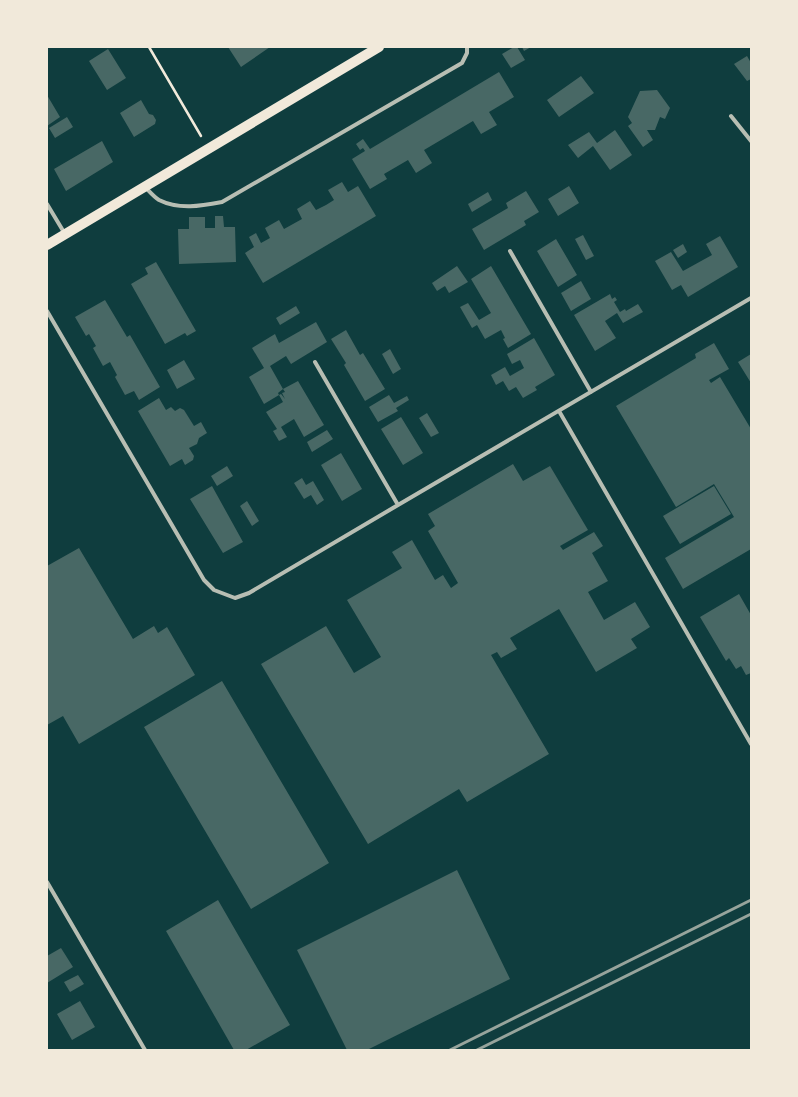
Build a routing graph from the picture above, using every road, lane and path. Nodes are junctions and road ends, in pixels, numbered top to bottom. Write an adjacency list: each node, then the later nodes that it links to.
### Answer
1 (149, 47): 6 (path)
2 (378, 47): 6 (main road)
3 (468, 47): 7 (street)
4 (731, 116): 5 (street)
5 (751, 141)
6 (209, 149): 7 (main road)
7 (145, 186): 9 (main road)
8 (47, 204): 9 (street)
9 (66, 234): 10 (main road)
10 (47, 245)
11 (510, 250): 15 (street)
12 (751, 298): 15 (street)
13 (47, 311): 17 (street)
14 (315, 362): 17 (street)
15 (591, 392): 16 (street)
16 (559, 411): 17 (street); 18 (street)
17 (398, 505)
18 (751, 744)
19 (47, 882): 20 (street)
20 (145, 1050)

